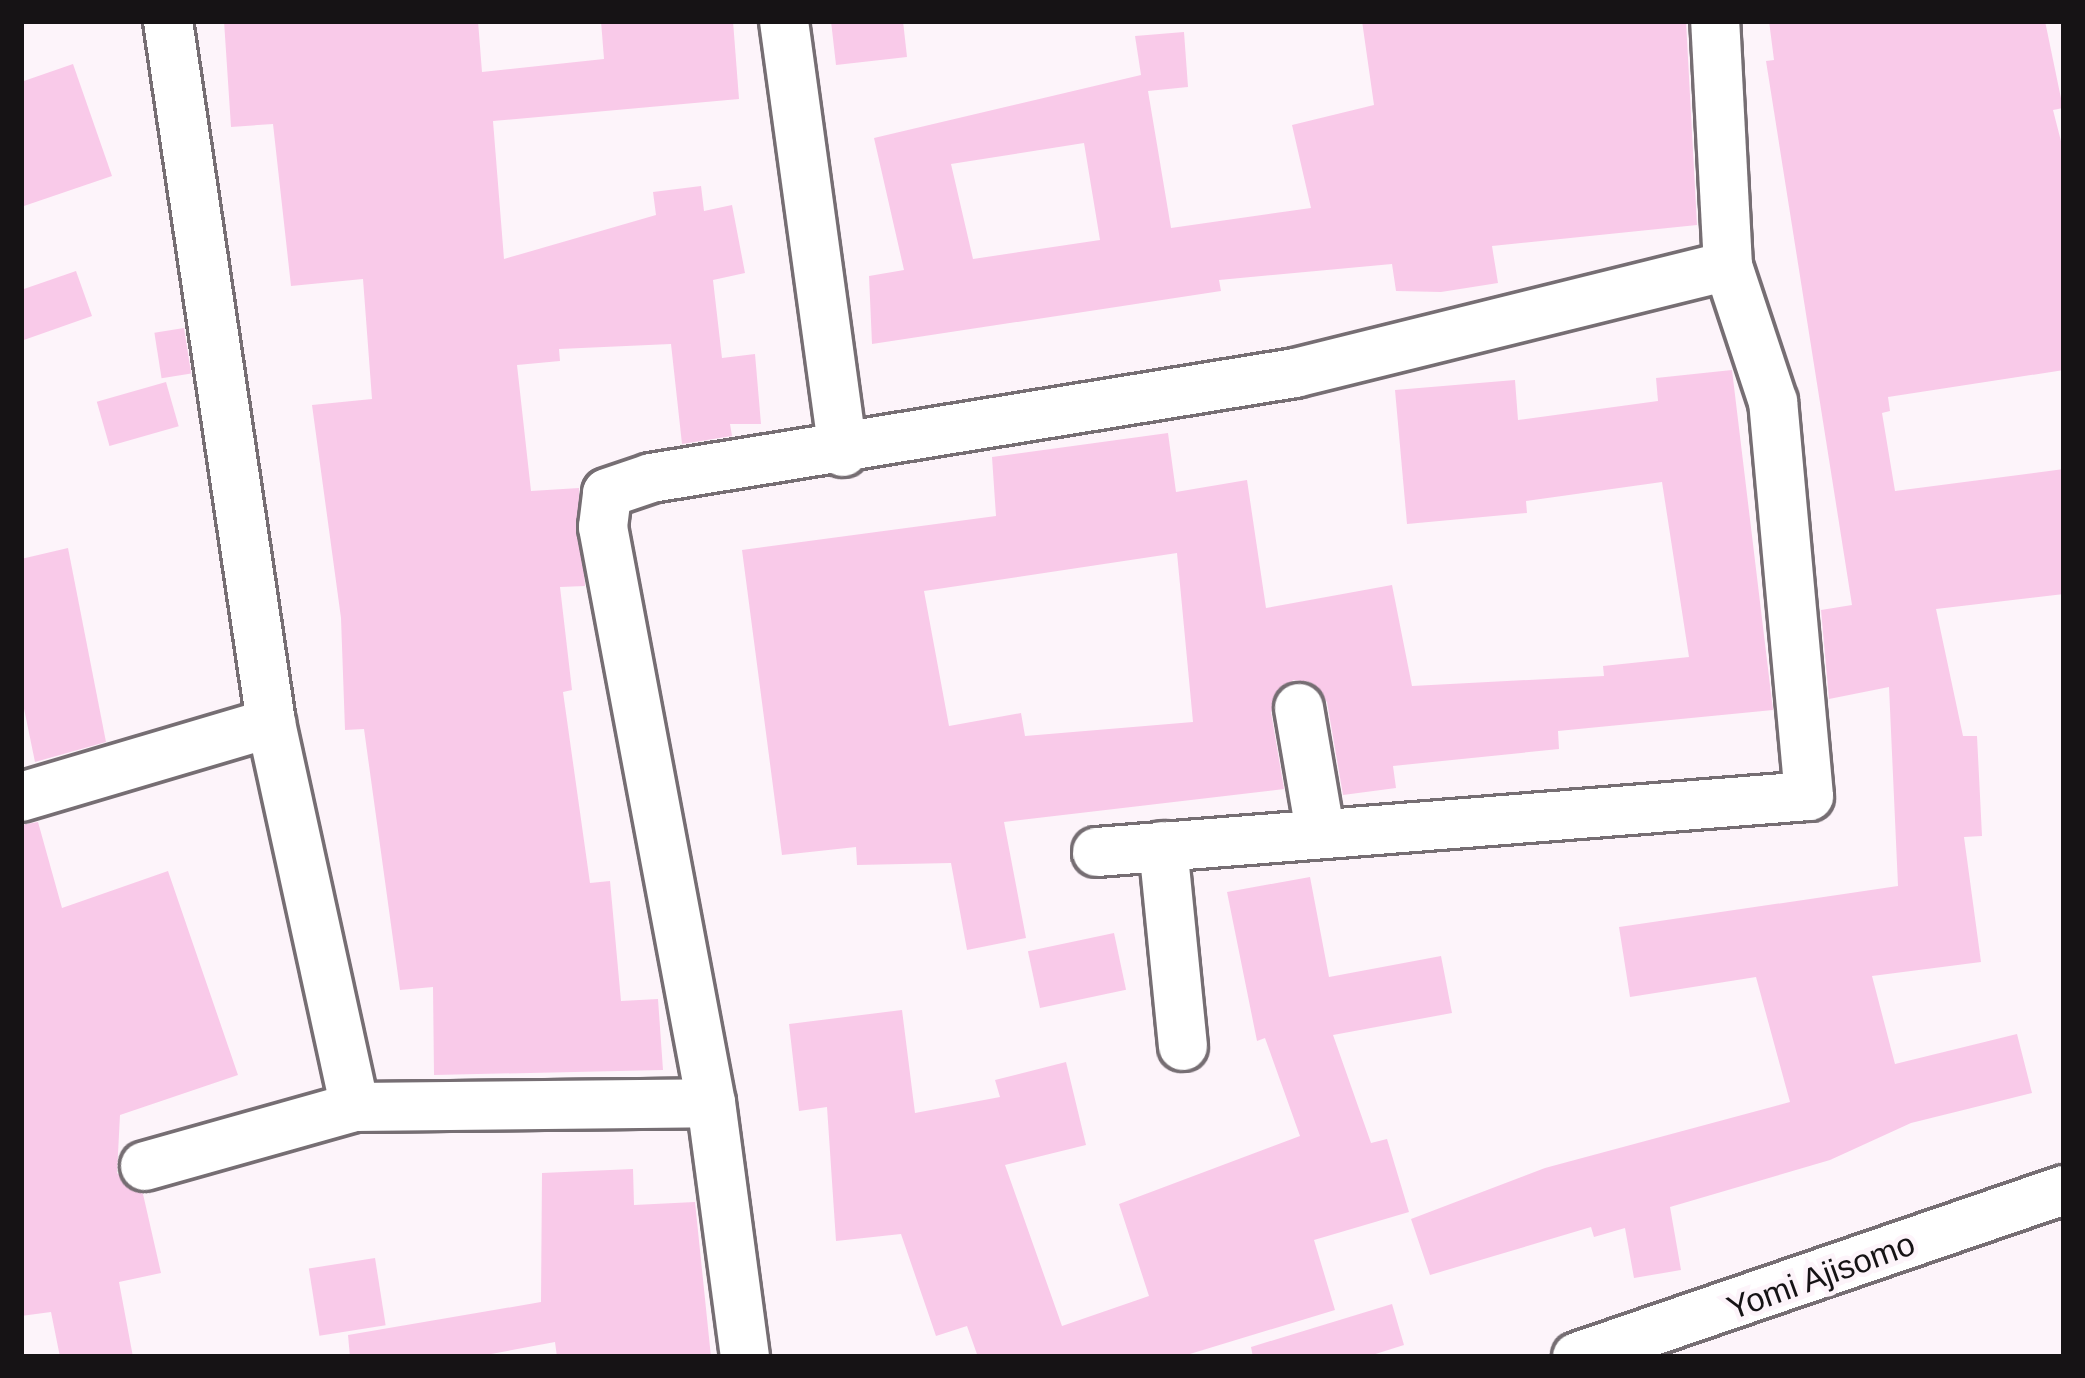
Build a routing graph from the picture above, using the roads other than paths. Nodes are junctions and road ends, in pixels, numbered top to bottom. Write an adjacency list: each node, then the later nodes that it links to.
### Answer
1 (168, 21): 7 (street)
2 (784, 21): 5 (street)
3 (1715, 21): 4 (street)
4 (1728, 266): 5 (street); 9 (street)
5 (843, 452): 13 (street)
6 (1299, 708): 9 (street)
7 (271, 723): 8 (street); 14 (street)
8 (21, 797)
9 (1321, 831): 10 (street)
10 (1163, 846): 11 (street); 12 (street)
11 (1097, 852)
12 (1183, 1046)
13 (711, 1103): 14 (street); 17 (street)
14 (355, 1107): 15 (street)
15 (145, 1166)
16 (2064, 1190): 18 (street, Yomi Ajisomo)
17 (745, 1357)
18 (1577, 1357)

